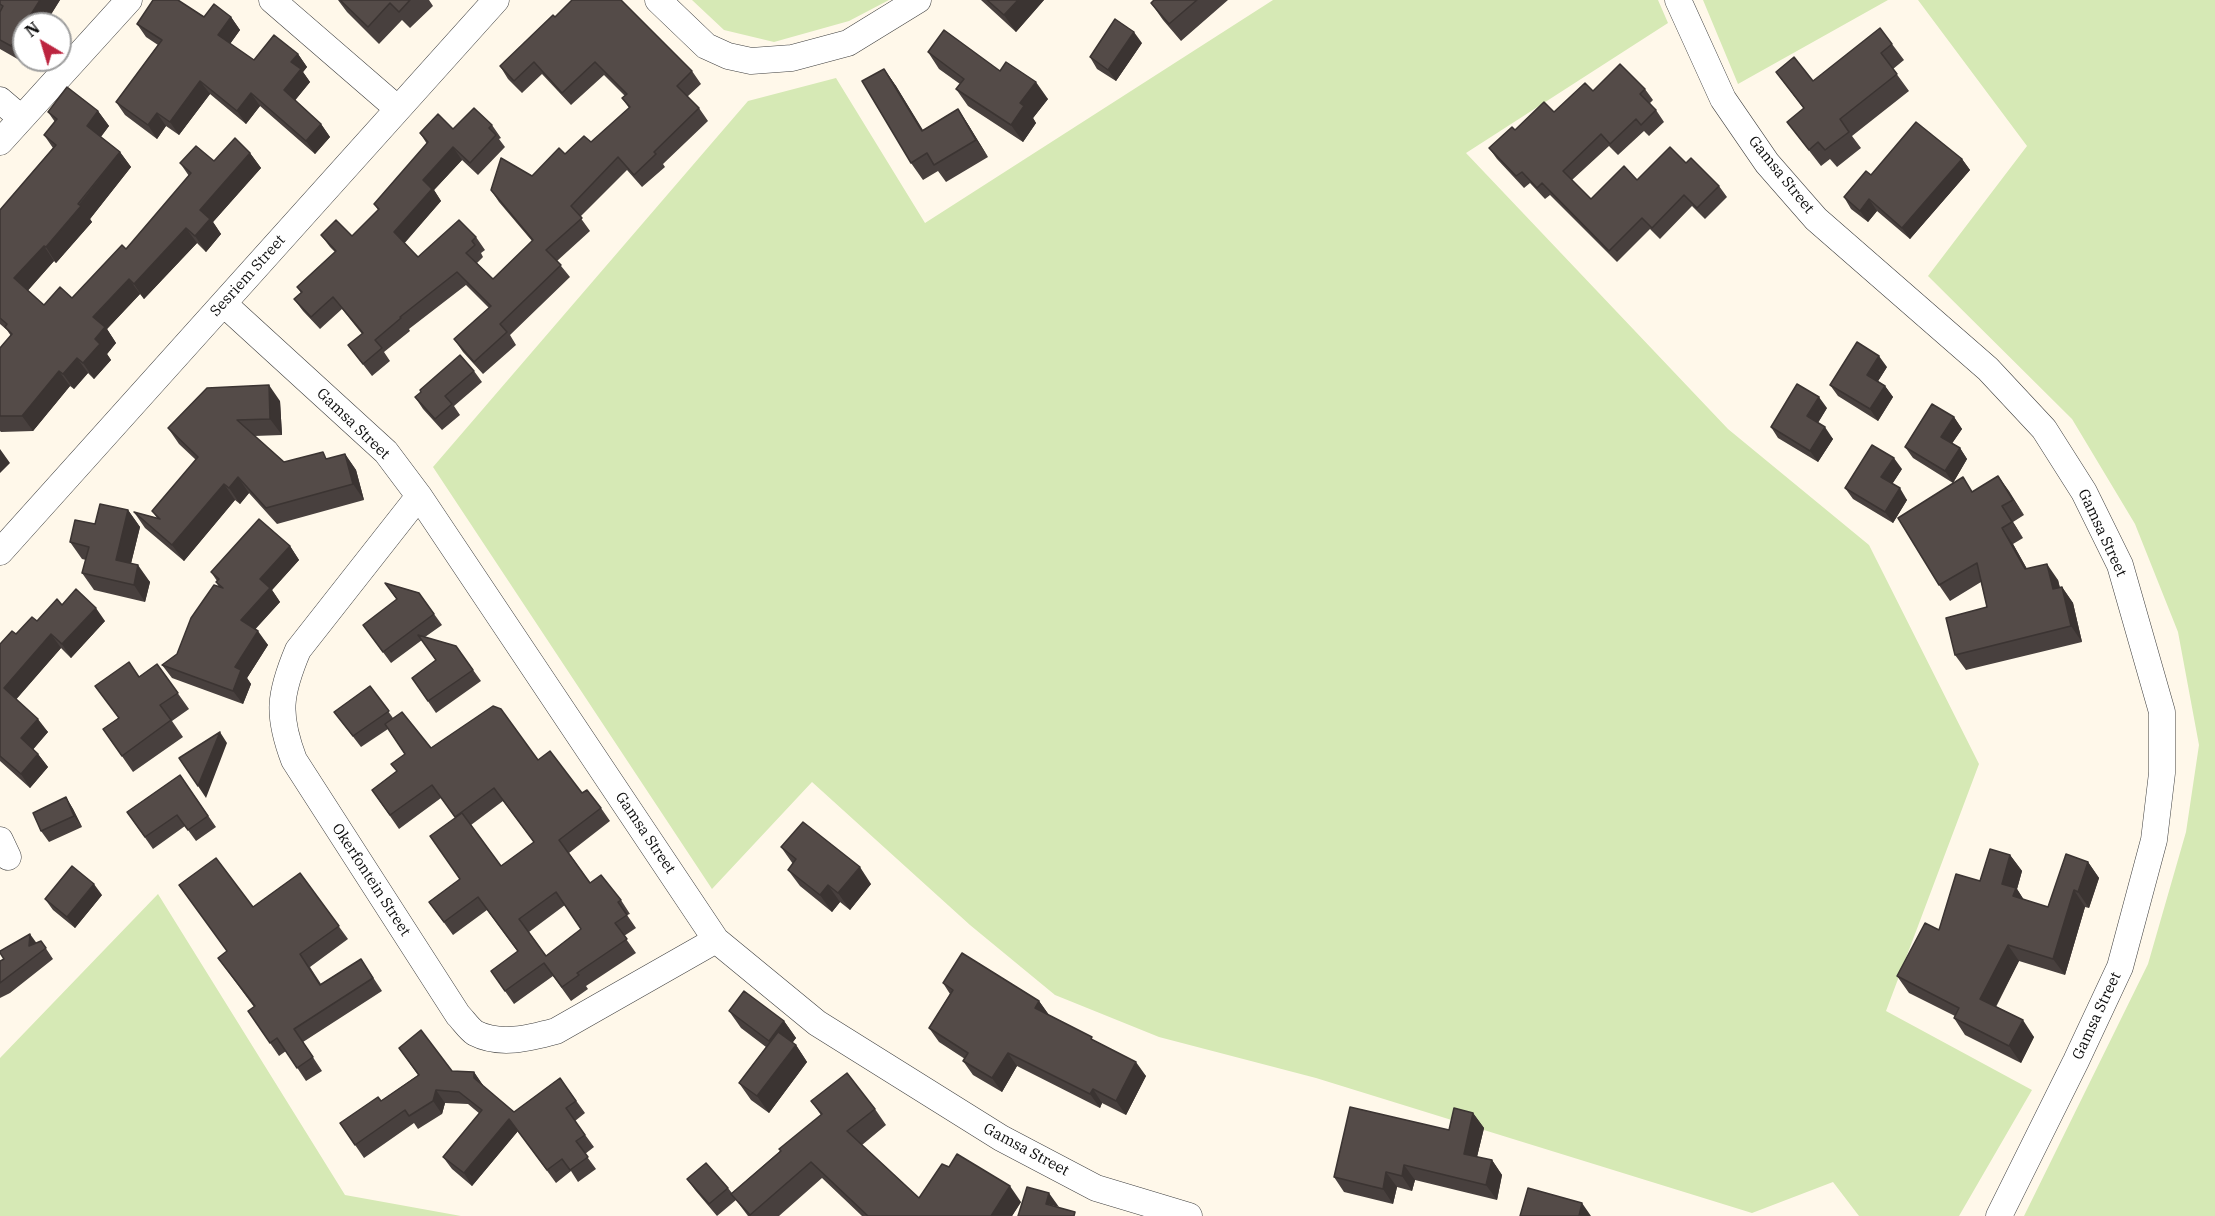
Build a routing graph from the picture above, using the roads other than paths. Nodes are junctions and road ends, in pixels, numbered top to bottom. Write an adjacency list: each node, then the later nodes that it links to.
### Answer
1 (129, 0): 9 (street)
2 (272, 0): 8 (street)
3 (496, 0): 8 (street, Sesriem Street)
4 (658, 0): 5 (street)
5 (918, 0)
6 (1678, 0): 16 (street, Gamsa Street)
7 (0, 100): 9 (street)
8 (398, 109): 11 (street, Sesriem Street)
9 (21, 118): 10 (street)
10 (0, 142)
11 (224, 304): 12 (street, Gamsa Street); 13 (street, Sesriem Street)
12 (419, 496): 14 (street, Gamsa Street); 14 (street, Okerfontein Street)
13 (0, 552)
14 (716, 940): 15 (street, Gamsa Street)
15 (1189, 1216)
16 (1999, 1216)

